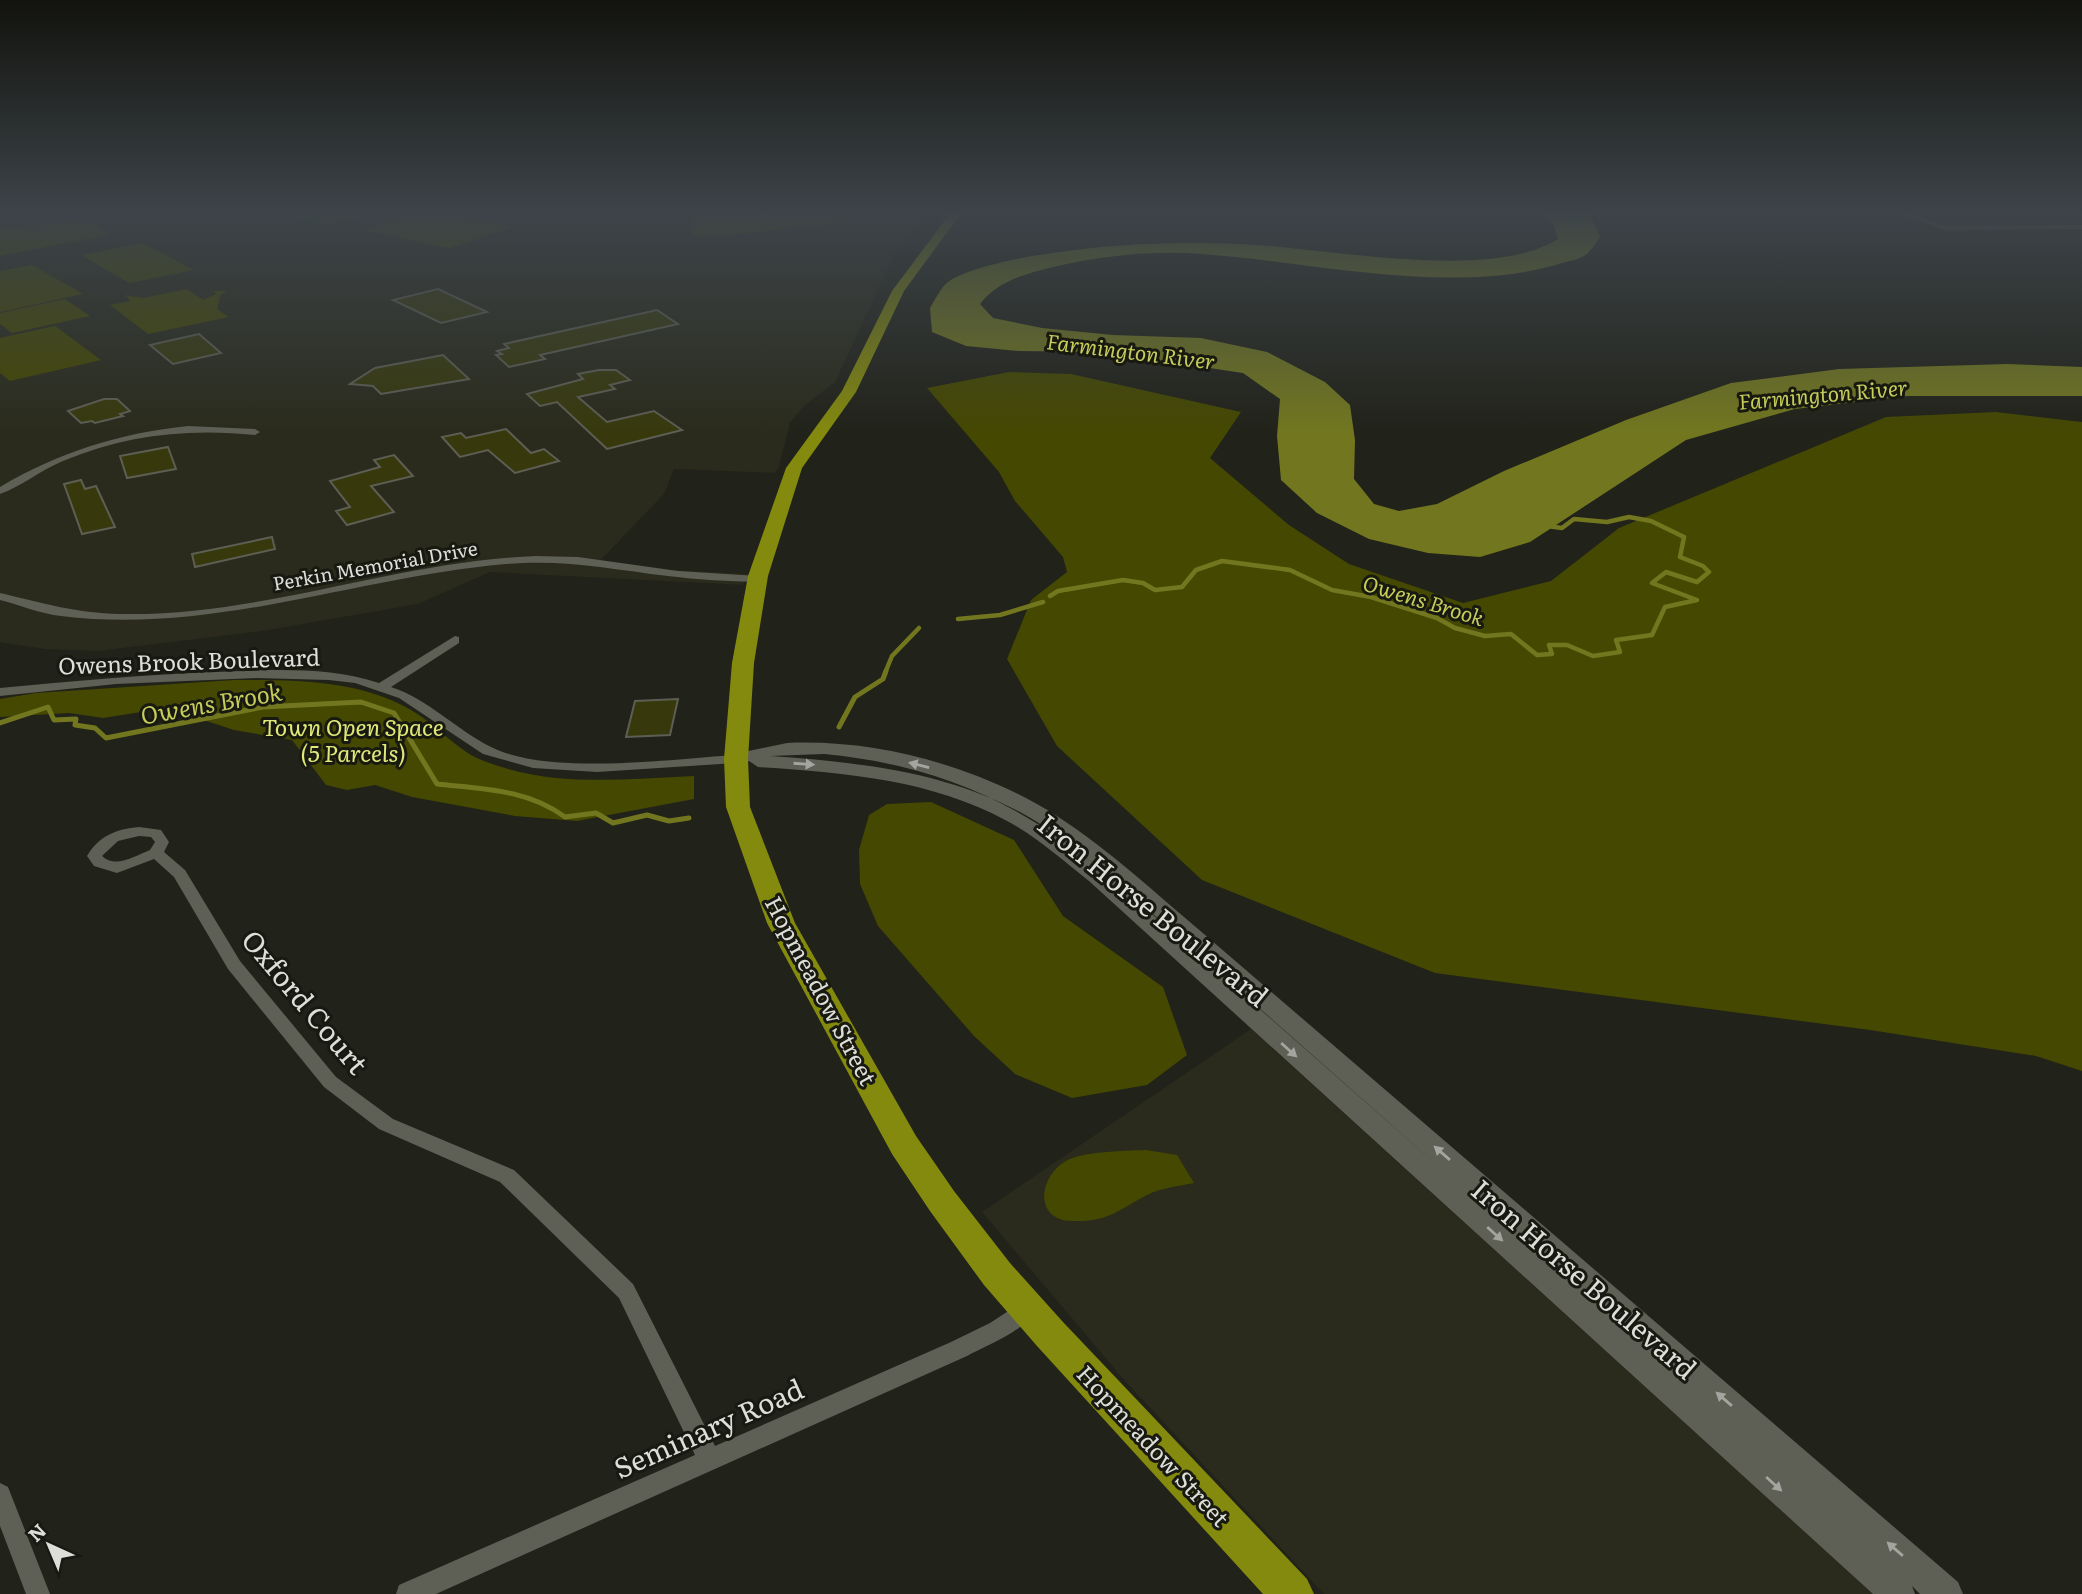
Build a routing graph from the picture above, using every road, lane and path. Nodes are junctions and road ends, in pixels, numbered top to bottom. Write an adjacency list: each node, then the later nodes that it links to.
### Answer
1 (901, 286): 4 (highway, Hopmeadow Street)
2 (255, 432): 3 (street)
3 (0, 491)
4 (758, 579): 5 (street, Perkin Memorial Drive); 9 (highway, Hopmeadow Street)
5 (0, 596)
6 (455, 640): 7 (street)
7 (382, 687): 8 (street, Owens Brook Boulevard); 9 (street, Owens Brook Boulevard)
8 (0, 692)
9 (736, 759): 11 (highway, Hopmeadow Street); 17 (street, Iron Horse Boulevard, one-way to 17); 18 (street, Iron Horse Boulevard, one-way to 9)
10 (156, 853): 12 (street, Oxford Court)
11 (1028, 1308): 12 (street, Seminary Road); 16 (highway, Hopmeadow Street)
12 (709, 1459): 15 (street, Seminary Road)
13 (0, 1495): 14 (street)
14 (38, 1594)
15 (408, 1594)
16 (1292, 1594)
17 (1898, 1594)
18 (1946, 1594)

